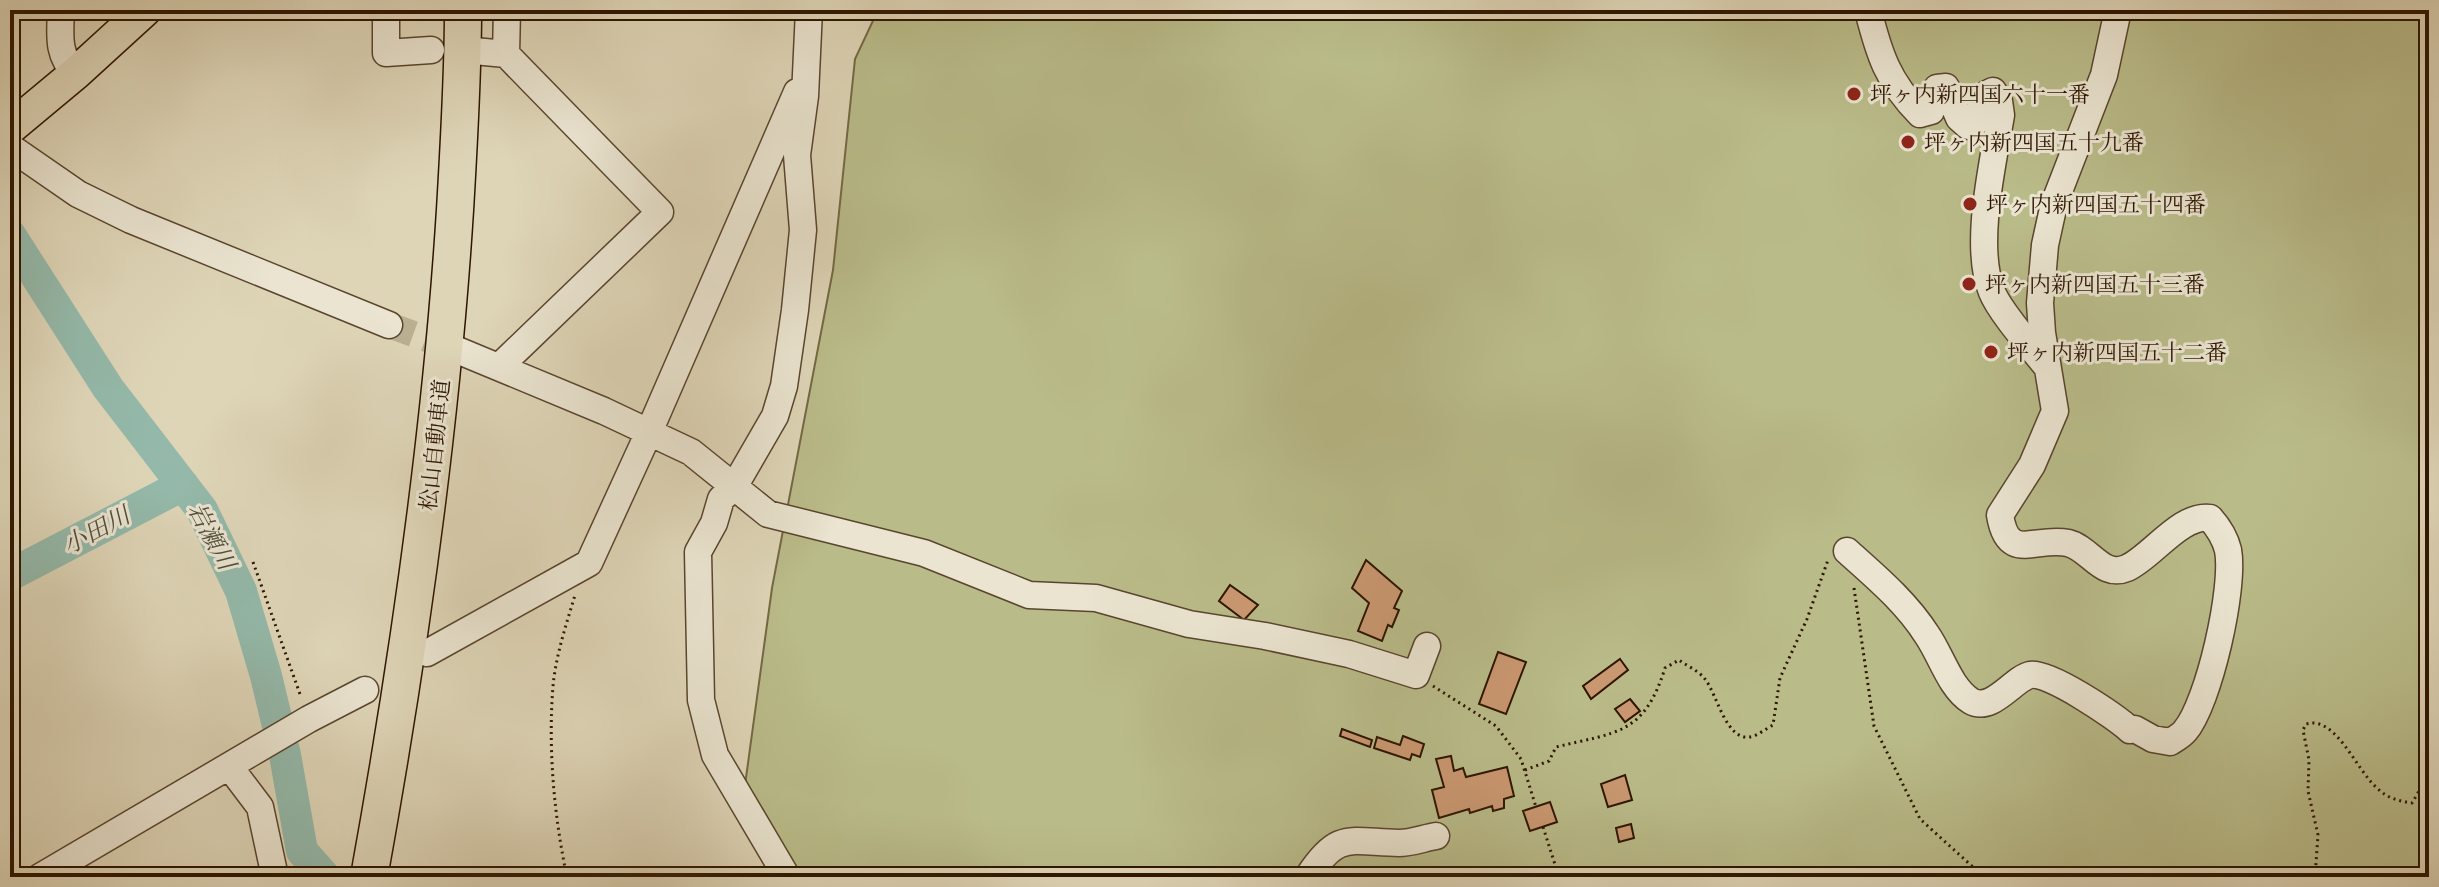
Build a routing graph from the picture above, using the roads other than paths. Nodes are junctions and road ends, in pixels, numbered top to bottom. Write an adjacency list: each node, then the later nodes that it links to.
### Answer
1 (61, 10): 13 (street)
2 (145, 10): 13 (main road)
3 (386, 10): 10 (street)
4 (448, 10): 28 (highway, 松山自動車道)
5 (463, 10): 28 (highway, 松山自動車道)
6 (507, 10): 12 (street)
7 (809, 10): 14 (street)
8 (1868, 10): 20 (street)
9 (2118, 10): 20 (street)
10 (431, 50)
11 (474, 51): 12 (street)
12 (506, 54): 19 (street)
13 (76, 73): 15 (main road)
14 (805, 73): 21 (street); 22 (street)
15 (10, 128)
16 (10, 147): 17 (street)
17 (389, 325)
18 (457, 350): 19 (street)
19 (500, 366): 21 (street)
20 (2049, 370): 23 (street)
21 (649, 432): 22 (street); 25 (street)
22 (734, 487): 24 (street); 34 (street)
23 (1847, 551)
24 (1427, 646)
25 (427, 653)
26 (365, 690): 27 (street)
27 (237, 761): 30 (street); 31 (street)
28 (376, 798): 32 (highway, 松山自動車道); 33 (highway, 松山自動車道)
29 (1436, 836): 35 (street)
30 (40, 877)
31 (275, 877)
32 (354, 877)
33 (369, 877)
34 (787, 877)
35 (1308, 877)

